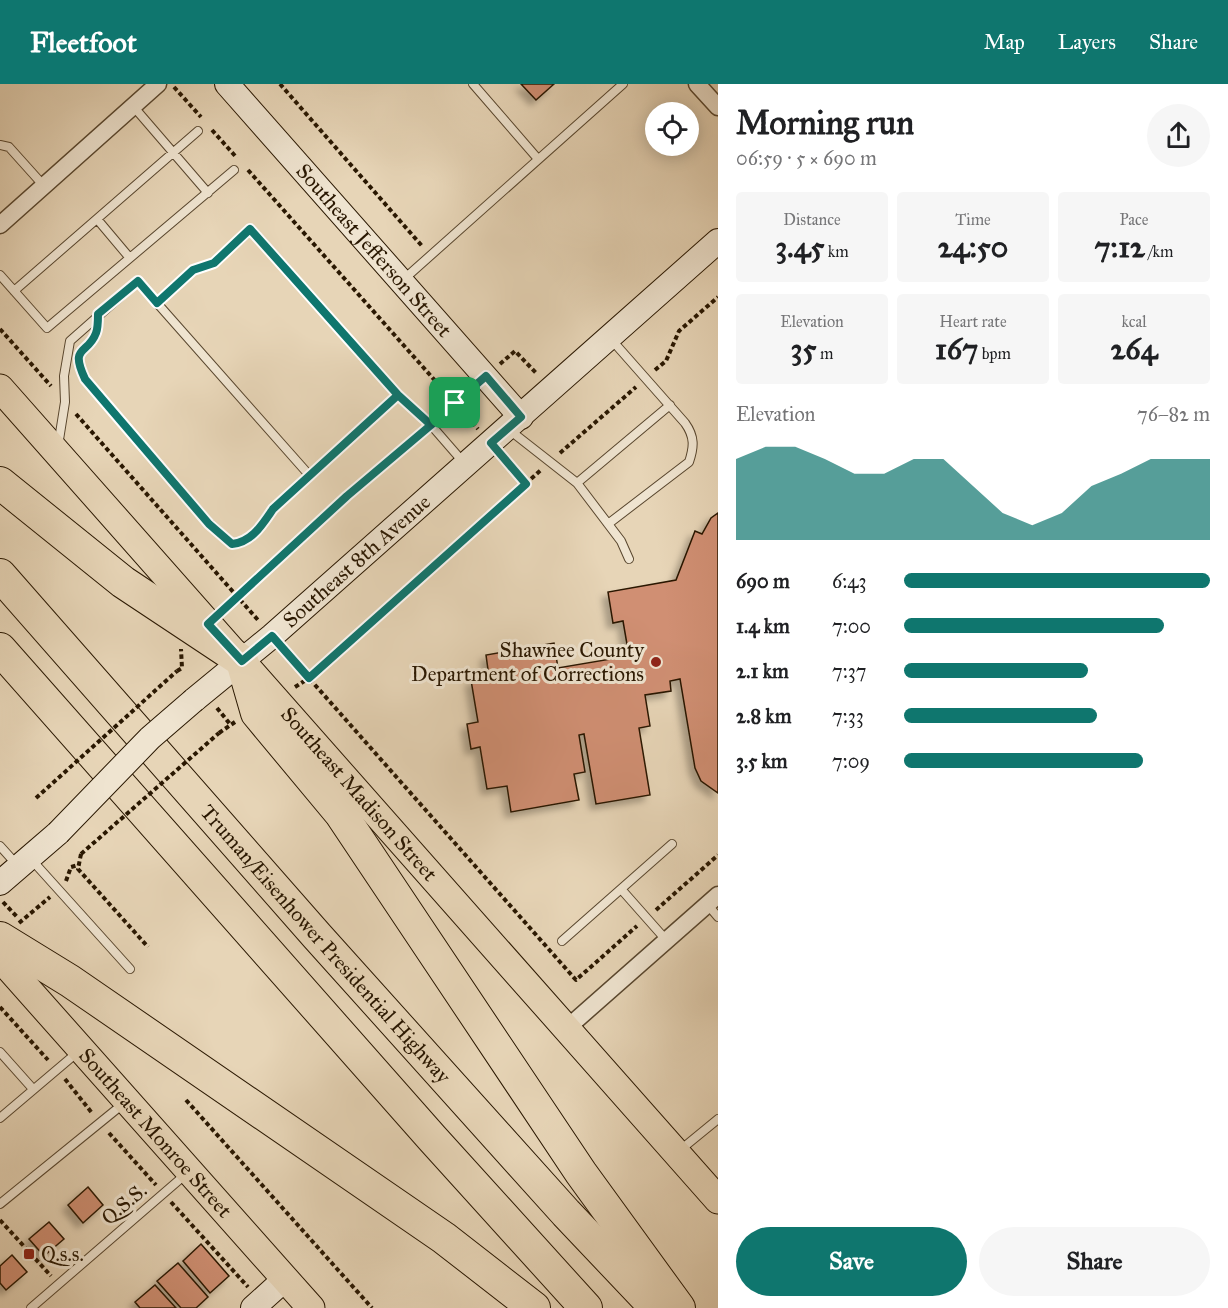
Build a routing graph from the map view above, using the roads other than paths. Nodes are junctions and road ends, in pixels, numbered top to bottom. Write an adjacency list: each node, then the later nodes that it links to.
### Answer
1 (158, 84): 6 (street)
2 (227, 84): 20 (street, Southeast Jefferson Street)
3 (473, 84): 11 (lane)
4 (623, 84): 11 (lane)
5 (697, 84): 7 (street)
6 (133, 106): 10 (lane); 13 (street)
7 (718, 107)
8 (198, 131): 10 (lane)
9 (0, 145): 13 (lane)
10 (173, 153): 14 (lane); 15 (lane)
11 (538, 159): 20 (lane)
12 (234, 170): 14 (lane)
13 (44, 186): 16 (street)
14 (208, 193): 18 (lane)
15 (97, 219): 18 (lane); 21 (lane)
16 (0, 225)
17 (718, 242): 24 (street, Southeast 8th Avenue)
18 (129, 257): 21 (lane)
19 (0, 275): 21 (lane)
20 (400, 282): 28 (street, Southeast Jefferson Street)
21 (14, 291)
22 (157, 303): 23 (lane); 26 (lane); 31 (lane)
23 (98, 314): 29 (lane); 31 (lane)
24 (610, 338): 27 (lane); 28 (street, Southeast 8th Avenue)
25 (0, 388): 29 (main road)
26 (398, 395): 30 (lane); 31 (lane)
27 (670, 405): 33 (lane); 34 (lane)
28 (506, 430): 30 (street, Southeast 8th Avenue); 33 (lane)
29 (57, 452): 37 (main road)
30 (466, 465): 39 (street, Southeast 8th Avenue)
31 (310, 476)
32 (0, 483): 37 (highway)
33 (577, 483): 34 (lane)
34 (608, 524): 35 (lane)
35 (629, 559)
36 (0, 575): 68 (highway, Truman/Eisenhower Presidential Highway)
37 (203, 628): 39 (highway)
38 (0, 649): 67 (highway)
39 (242, 661): 42 (street, Southeast 8th Avenue, bridge); 51 (main road, Southeast Madison Street); 69 (highway)
40 (672, 844): 44 (lane)
41 (0, 846): 42 (lane)
42 (24, 862): 43 (street, Southeast 8th Avenue); 50 (lane)
43 (0, 883)
44 (621, 889): 47 (lane); 48 (lane)
45 (714, 905): 48 (street)
46 (11, 930): 66 (highway)
47 (562, 941)
48 (667, 941): 51 (street)
49 (0, 958): 52 (main road, Southeast Monroe Street)
50 (130, 969)
51 (566, 1029): 58 (main road, Southeast Madison Street)
52 (81, 1049): 54 (lane); 55 (main road, Southeast Monroe Street)
53 (0, 1052): 54 (lane)
54 (33, 1089): 56 (lane)
55 (127, 1101): 59 (main road, Southeast Monroe Street); 61 (lane)
56 (0, 1118)
57 (718, 1119): 58 (lane)
58 (676, 1153): 60 (main road, Southeast Madison Street)
59 (189, 1172): 62 (main road, Southeast Monroe Street); 64 (lane, Q.S.S.)
60 (718, 1200)
61 (0, 1204)
62 (285, 1279): 63 (street); 65 (main road, Southeast Monroe Street)
63 (257, 1304)
64 (31, 1308)
65 (310, 1308)
66 (534, 1308)
67 (586, 1308)
68 (656, 1308)
69 (679, 1308)

